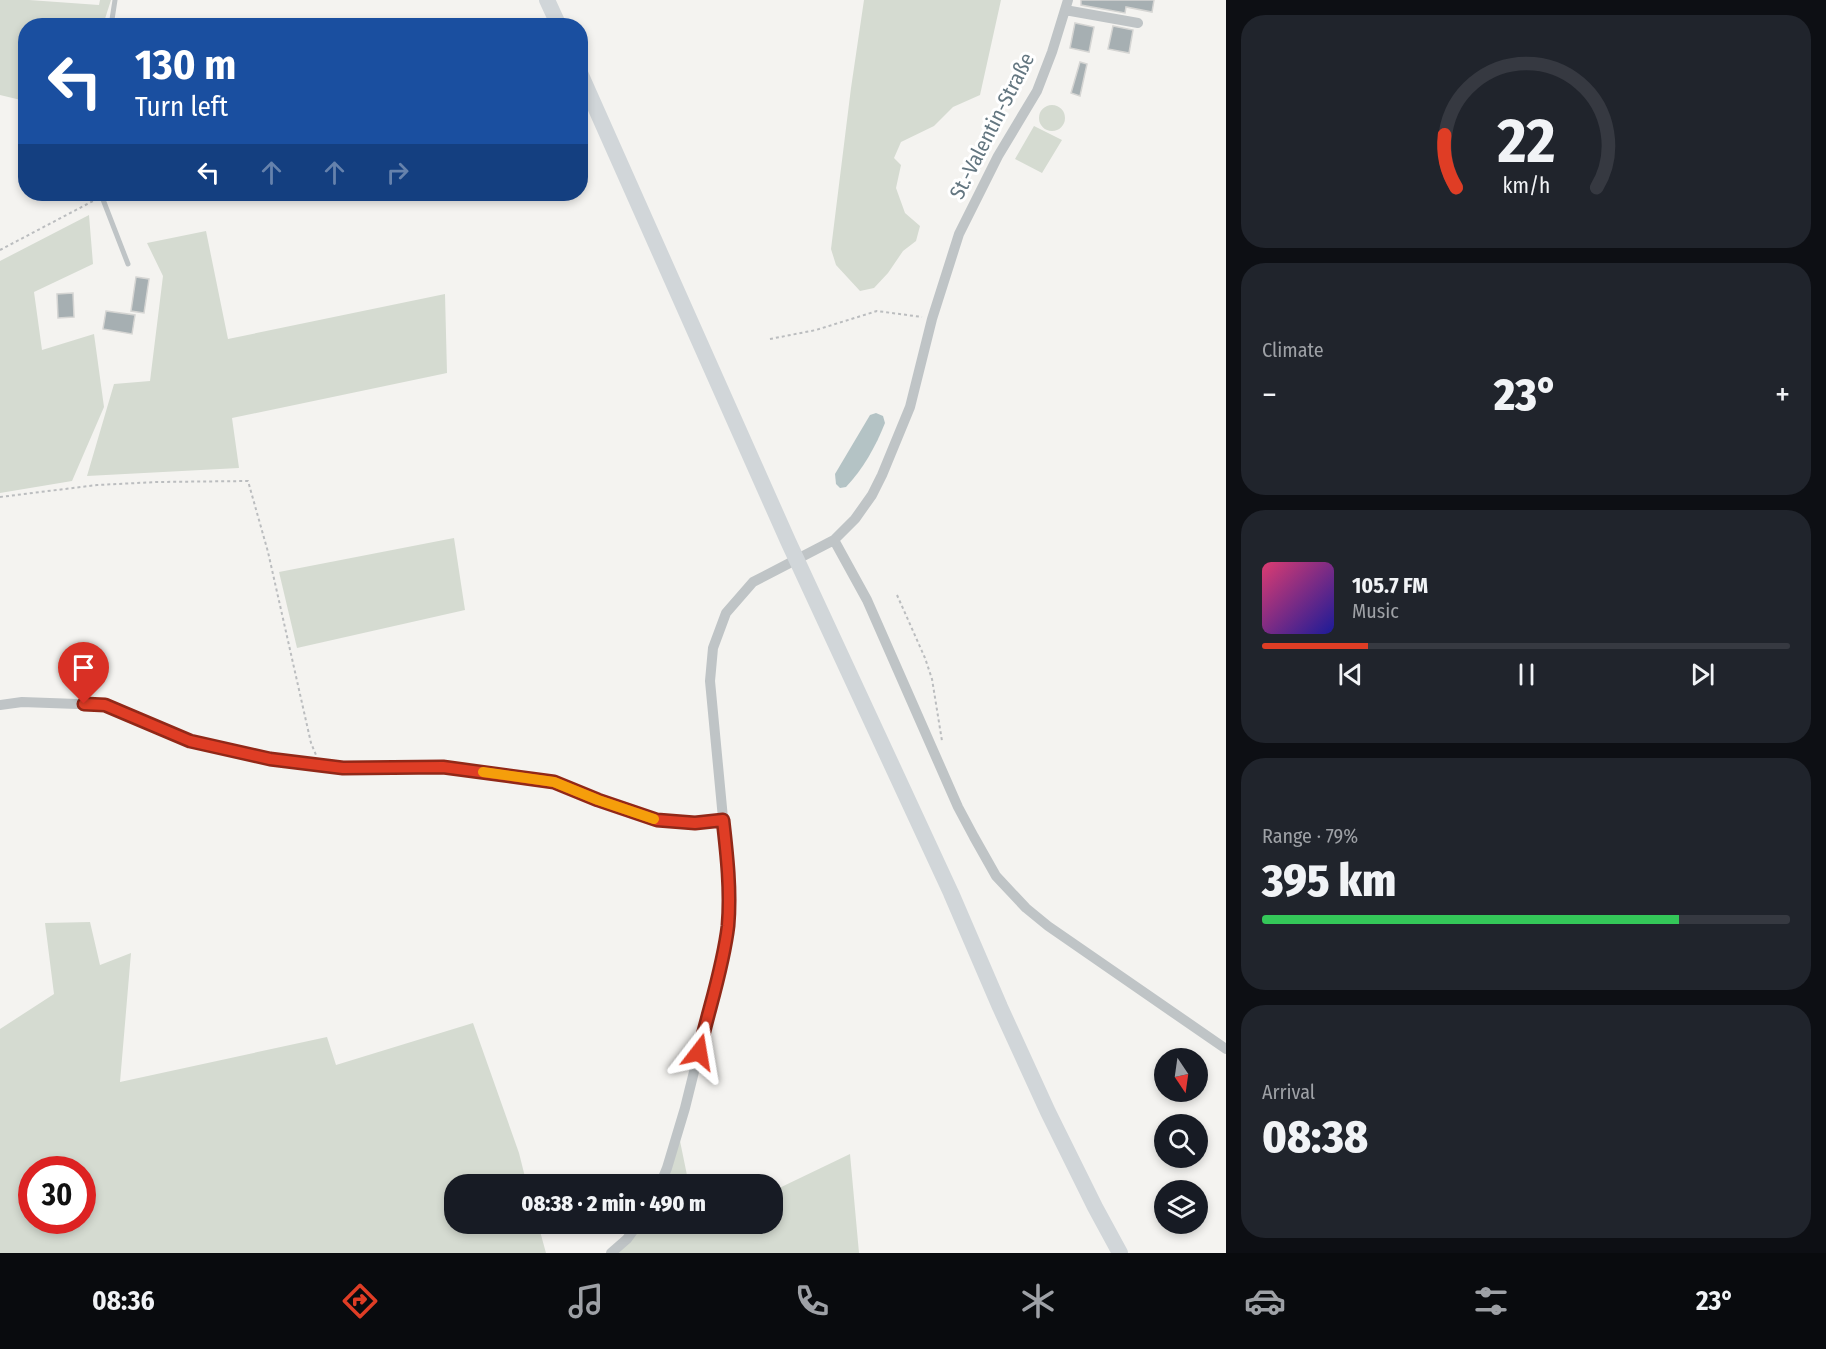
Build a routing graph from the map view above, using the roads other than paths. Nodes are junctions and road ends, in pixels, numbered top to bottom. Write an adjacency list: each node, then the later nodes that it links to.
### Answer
1 (115, 0): 4 (lane)
2 (547, 0): 5 (main road)
3 (1067, 5): 6 (street); 10 (street, St.-Valentin-Straße)
4 (112, 18)
5 (555, 18)
6 (1138, 23)
7 (588, 91): 17 (main road)
8 (104, 201): 9 (lane)
9 (128, 264)
10 (834, 540): 12 (street, St.-Valentin-Straße); 13 (street)
11 (0, 705): 12 (street)
12 (723, 820): 14 (street, St.-Valentin-Straße)
13 (1226, 1049)
14 (664, 1174)
15 (631, 1234): 16 (street)
16 (611, 1253)
17 (1120, 1253)

